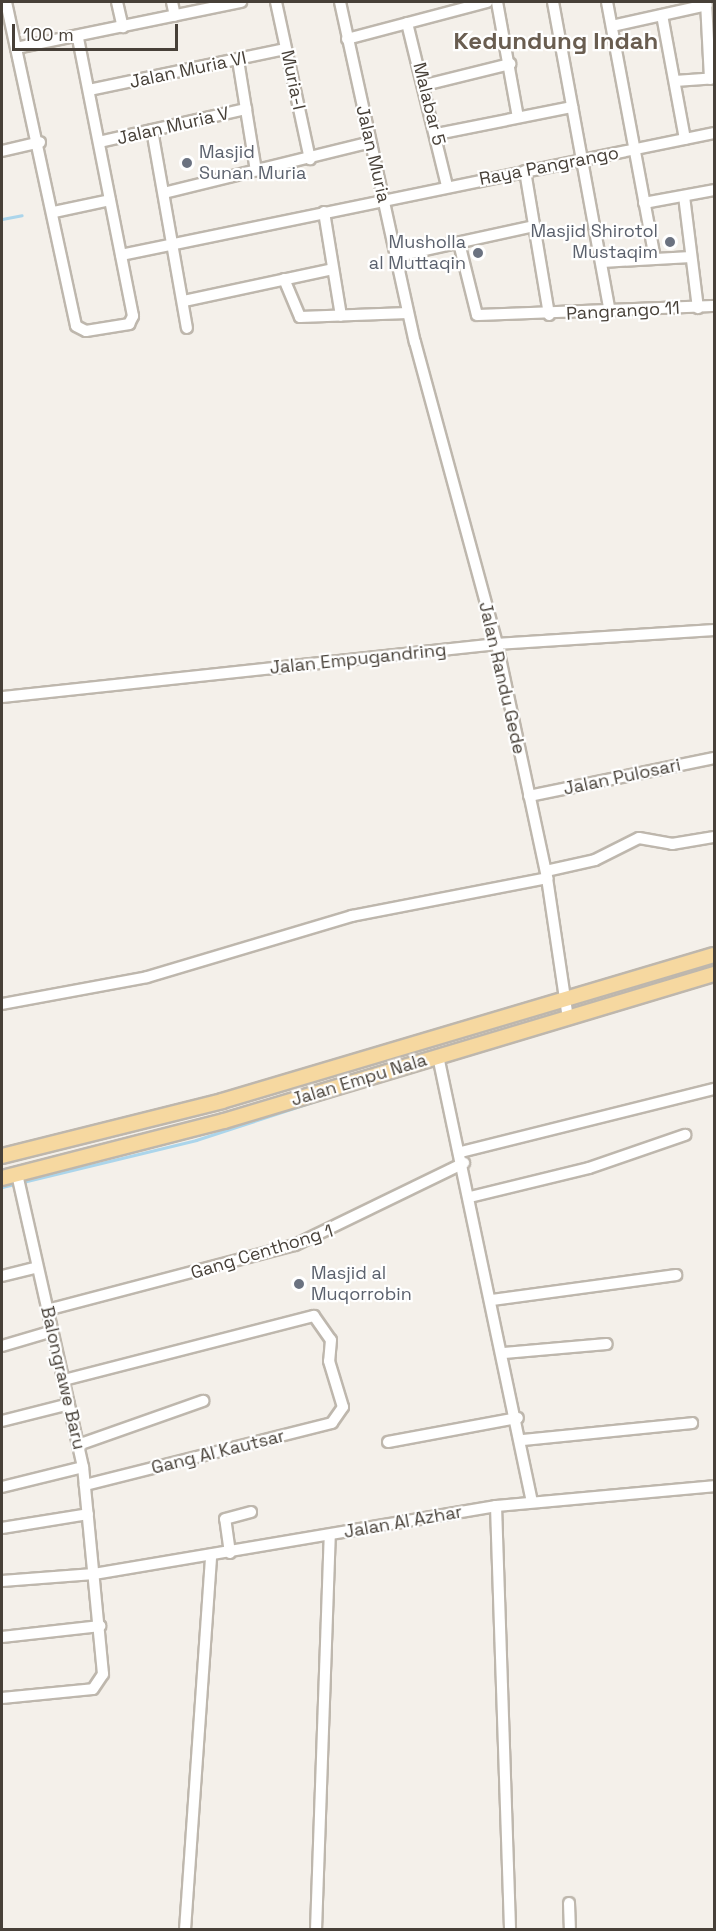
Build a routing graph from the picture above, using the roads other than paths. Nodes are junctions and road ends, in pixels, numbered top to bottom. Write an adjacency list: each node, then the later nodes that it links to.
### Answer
1 (117, 2): 17 (street)
2 (172, 2): 14 (street)
3 (241, 2): 12 (street)
4 (276, 2): 21 (street, Muria-I)
5 (340, 2): 19 (street, Jalan Muria)
6 (487, 2): 15 (street)
7 (497, 2): 23 (street)
8 (552, 2): 28 (street)
9 (607, 2): 16 (street)
10 (706, 3): 13 (street); 24 (street)
11 (5, 4): 20 (street)
12 (222, 4): 14 (street)
13 (662, 15): 16 (street); 25 (street)
14 (175, 16): 17 (street)
15 (407, 23): 19 (street); 26 (street, Malabar 5)
16 (612, 26): 38 (street)
17 (123, 27): 18 (street)
18 (78, 37): 20 (street); 27 (street)
19 (347, 39): 37 (street, Jalan Muria)
20 (16, 48): 35 (street)
21 (286, 49): 22 (street, Jalan Muria VI); 40 (street, Muria-I)
22 (238, 60): 27 (street, Jalan Muria VI); 29 (street)
23 (510, 64): 26 (street); 30 (street)
24 (712, 78): 25 (street)
25 (675, 81): 34 (street)
26 (425, 85): 33 (street, Malabar 5)
27 (89, 90): 36 (street)
28 (572, 107): 30 (street); 41 (street)
29 (246, 109): 31 (street, Jalan Muria V); 42 (street)
30 (519, 117): 33 (street)
31 (152, 130): 36 (street, Jalan Muria V); 46 (street)
32 (714, 133): 34 (street, Raya Pangrango)
33 (437, 134): 44 (street, Malabar 5)
34 (685, 139): 38 (street, Raya Pangrango)
35 (40, 142): 39 (street); 51 (street)
36 (99, 142): 48 (street)
37 (368, 143): 40 (street); 49 (street, Jalan Muria)
38 (634, 149): 41 (street, Raya Pangrango); 50 (street)
39 (2, 152)
40 (310, 159): 42 (street)
41 (583, 159): 43 (street, Raya Pangrango); 60 (street)
42 (256, 171): 46 (street)
43 (525, 171): 44 (street, Raya Pangrango); 53 (street)
44 (447, 186): 49 (street, Raya Pangrango)
45 (714, 190): 47 (street)
46 (164, 193): 54 (street)
47 (684, 196): 50 (street); 58 (street)
48 (110, 200): 51 (street); 56 (street)
49 (383, 200): 52 (street, Raya Pangrango); 57 (street, Jalan Muria)
50 (644, 203): 59 (street)
51 (54, 212): 56 (street)
52 (324, 212): 54 (street, Raya Pangrango); 61 (street)
53 (536, 226): 55 (street); 68 (street)
54 (173, 243): 56 (street, Raya Pangrango); 63 (street)
55 (459, 243): 57 (street); 68 (street, Pangrango 11)
56 (121, 255)
57 (397, 256): 67 (street, Jalan Muria)
58 (691, 257): 59 (street); 65 (street)
59 (655, 259): 60 (street)
60 (602, 262): 66 (street)
61 (333, 269): 62 (street); 69 (street)
62 (284, 279): 63 (street); 69 (street)
63 (184, 301): 70 (street)
64 (714, 306): 65 (street, Pangrango 11)
65 (698, 308): 66 (street, Pangrango 11)
66 (610, 312): 68 (street, Pangrango 11)
67 (408, 313): 69 (street); 71 (street, Jalan Muria)
68 (549, 315)
69 (341, 316)
70 (187, 328)
71 (415, 342): 73 (street, Jalan Randu Gede)
72 (714, 630): 73 (street, Jalan Empugandring)
73 (498, 649): 74 (street, Jalan Empugandring); 76 (street, Jalan Randu Gede)
74 (2, 697)
75 (714, 758): 76 (street, Jalan Pulosari)
76 (529, 796): 78 (street, Jalan Randu Gede)
77 (714, 837): 78 (street)
78 (546, 875): 81 (street, Jalan Randu Gede); 82 (street)
79 (714, 955): 81 (main road, Jalan Empu Nala)
80 (714, 974): 83 (main road, Jalan Empu Nala)
81 (564, 997): 83 (street, Jalan Randu Gede); 87 (main road, Jalan Empu Nala)
82 (2, 1004)
83 (568, 1018): 84 (main road, Jalan Empu Nala)
84 (440, 1061): 88 (street); 90 (main road, Jalan Empu Nala)
85 (714, 1089): 88 (street, Gang Centhong 1)
86 (685, 1135): 91 (street)
87 (2, 1156)
88 (463, 1158): 91 (street); 96 (street, Gang Centhong 1)
89 (2, 1178): 90 (main road, Jalan Empu Nala)
90 (19, 1180): 92 (street, Balongrawe Baru)
91 (470, 1197): 95 (street)
92 (37, 1267): 94 (street); 96 (street, Balongrawe Baru)
93 (676, 1275): 95 (street)
94 (2, 1276)
95 (492, 1300): 100 (street)
96 (47, 1310): 97 (street, Balongrawe Baru)
97 (53, 1331): 99 (street); 101 (street, Balongrawe Baru)
98 (607, 1344): 100 (street)
99 (2, 1346)
100 (504, 1353): 104 (street)
101 (64, 1380): 103 (street, Balongrawe Baru); 111 (street, Gang Al Kautsar)
102 (203, 1401): 109 (street)
103 (69, 1404): 105 (street); 109 (street, Balongrawe Baru)
104 (518, 1418): 107 (street); 108 (street)
105 (2, 1421)
106 (692, 1423): 107 (street)
107 (523, 1440): 114 (street)
108 (388, 1442)
109 (78, 1445): 110 (street, Balongrawe Baru)
110 (82, 1467): 111 (street, Balongrawe Baru); 113 (street)
111 (85, 1485): 117 (street, Balongrawe Baru)
112 (714, 1486): 114 (street, Jalan Al Azhar)
113 (2, 1487)
114 (532, 1501): 115 (street, Jalan Al Azhar)
115 (496, 1506): 119 (street, Jalan Al Azhar); 130 (street)
116 (251, 1512): 120 (street)
117 (88, 1514): 118 (street); 122 (street, Balongrawe Baru)
118 (2, 1528)
119 (330, 1535): 120 (street, Jalan Al Azhar); 129 (street)
120 (230, 1553): 121 (street, Jalan Al Azhar)
121 (211, 1555): 122 (street, Jalan Al Azhar); 128 (street)
122 (94, 1574): 123 (street, Jalan Al Azhar); 124 (street, Balongrawe Baru)
123 (2, 1581)
124 (100, 1626): 125 (street); 126 (street, Balongrawe Baru)
125 (2, 1637)
126 (2, 1698)
127 (569, 1903): 131 (street)
128 (185, 1929)
129 (316, 1929)
130 (510, 1929)
131 (570, 1929)

